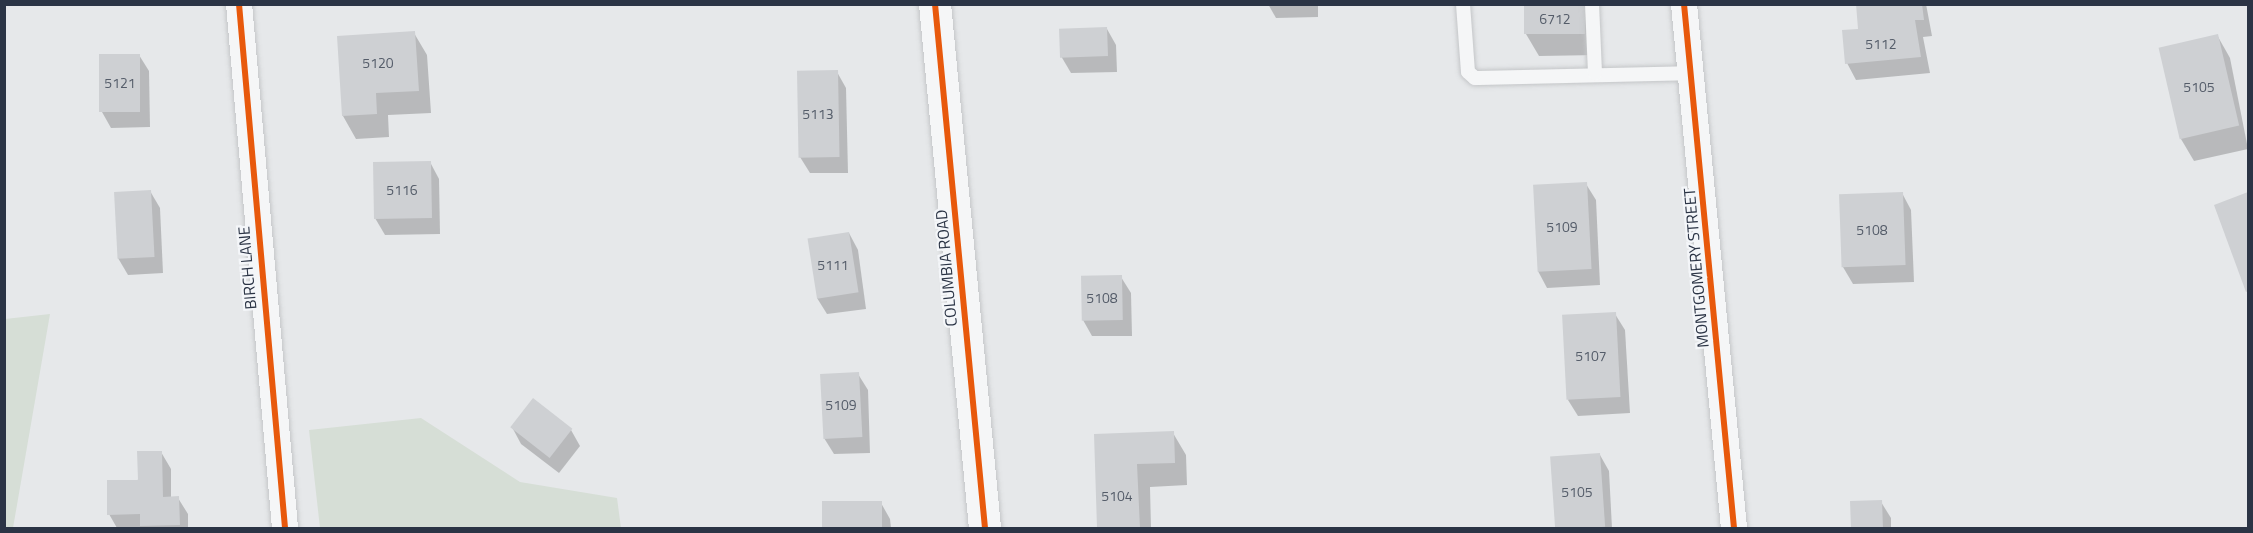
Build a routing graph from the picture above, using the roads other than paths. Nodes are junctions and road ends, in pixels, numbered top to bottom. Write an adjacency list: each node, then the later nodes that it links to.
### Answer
1 (239, 4): 8 (street, BIRCH LANE)
2 (935, 4): 9 (street, COLUMBIA ROAD)
3 (1463, 4): 6 (lane)
4 (1593, 4): 6 (lane)
5 (1684, 4): 7 (street, MONTGOMERY STREET)
6 (1595, 74): 7 (lane)
7 (1691, 74): 10 (street, MONTGOMERY STREET)
8 (285, 528)
9 (985, 528)
10 (1734, 528)

